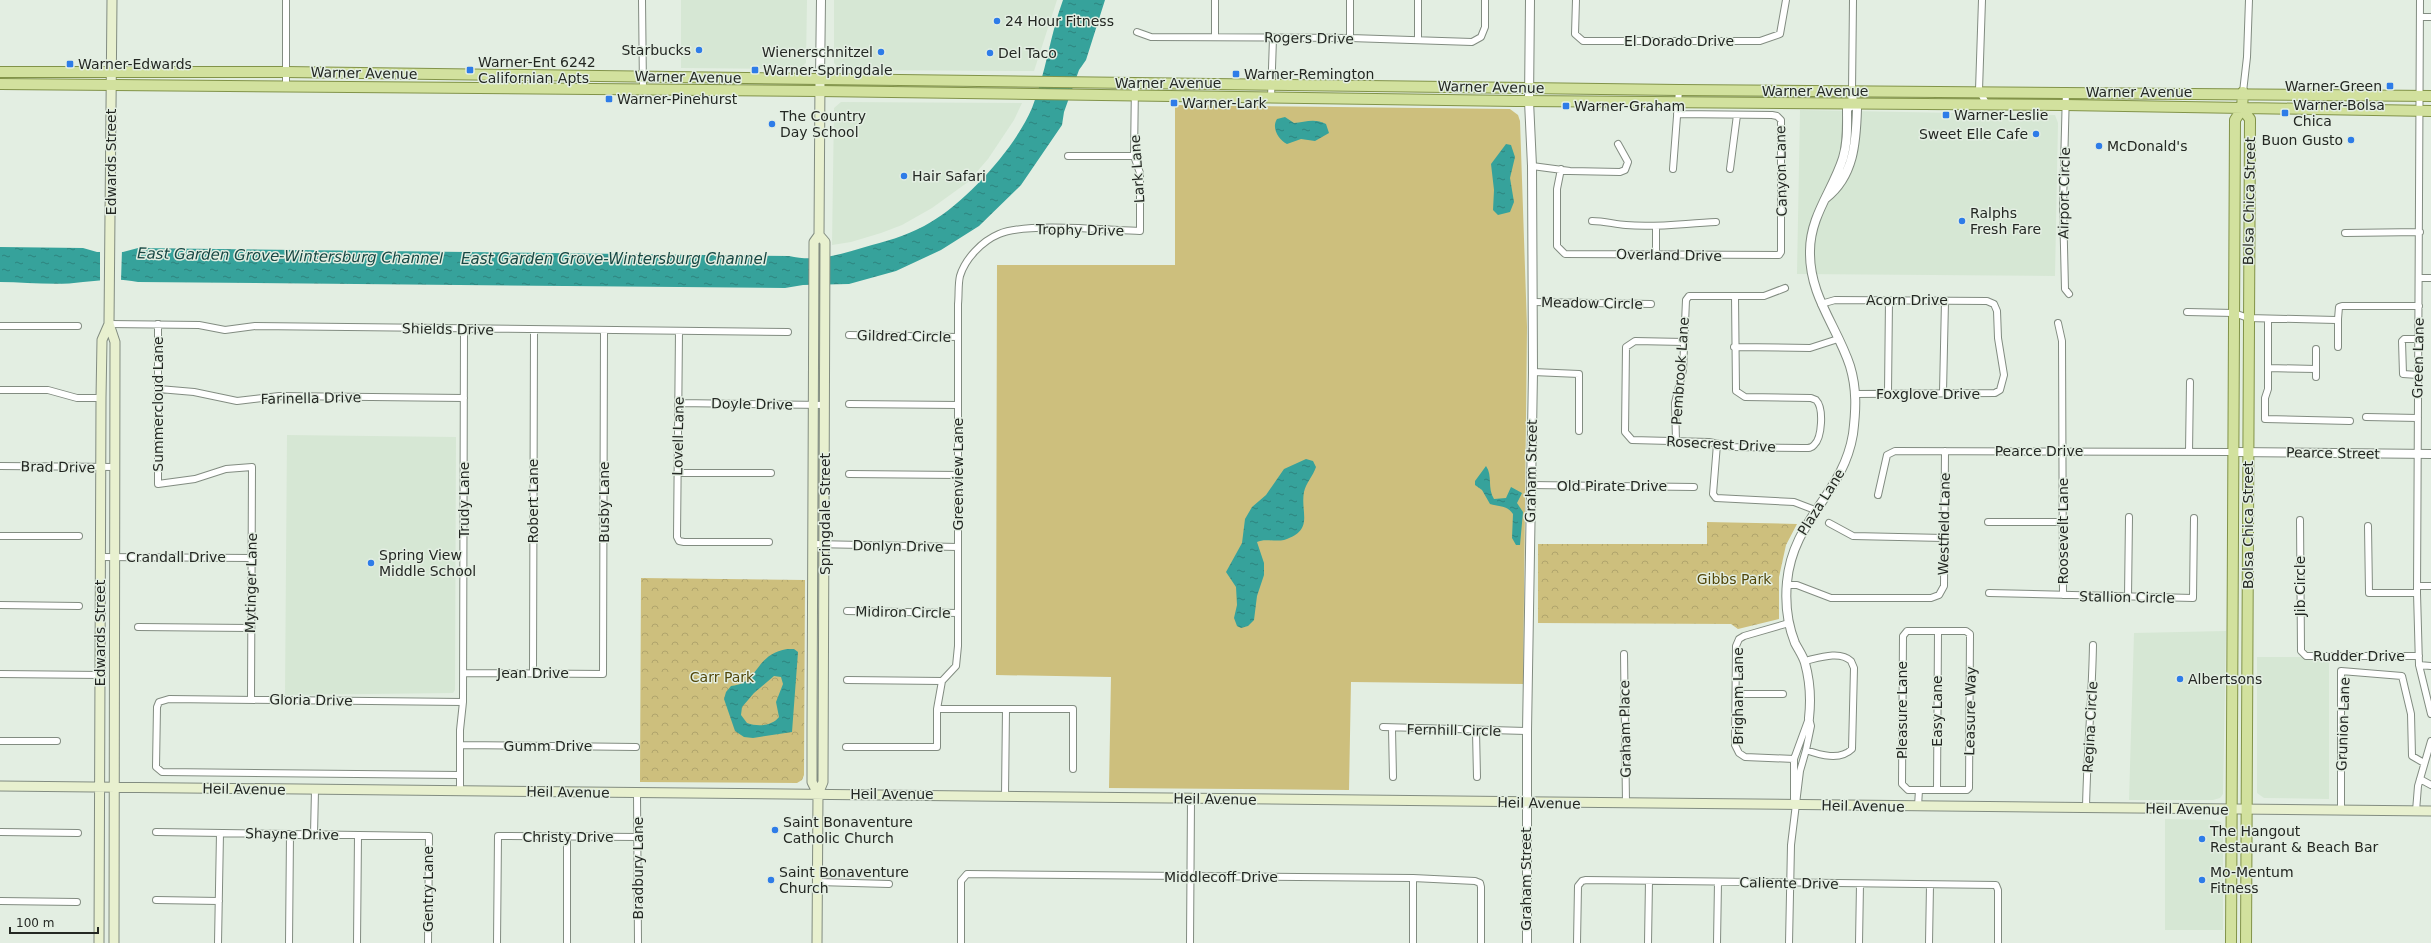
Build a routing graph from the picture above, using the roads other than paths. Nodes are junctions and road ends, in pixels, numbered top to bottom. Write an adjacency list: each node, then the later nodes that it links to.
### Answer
1 (112, 0): 24 (main road, Edwards Street)
2 (286, 0): 25 (street)
3 (642, 0): 26 (street)
4 (821, 0): 28 (street, Springdale Street)
5 (1215, 0): 19 (street)
6 (1350, 0): 21 (street)
7 (1418, 0): 22 (street)
8 (1485, 0): 22 (street, Rogers Drive)
9 (1530, 0): 36 (street, Graham Street)
10 (1576, 0): 11 (street, El Dorado Drive)
11 (1786, 0)
12 (1853, 0): 42 (street)
13 (1982, 0): 40 (street)
14 (2249, 0): 44 (street, Bolsa Chica Street)
15 (2420, 0): 16 (street, Green Lane)
16 (2420, 17): 17 (street); 47 (street, Green Lane)
17 (2431, 17)
18 (1137, 32): 19 (street, Rogers Drive)
19 (1215, 37): 20 (street, Rogers Drive)
20 (1273, 38): 21 (street, Rogers Drive); 32 (street)
21 (1350, 38): 22 (street, Rogers Drive)
22 (1418, 40)
23 (0, 72): 24 (main road, Warner Avenue)
24 (112, 72): 25 (main road, Warner Avenue); 34 (main road, Edwards Street)
25 (286, 72): 26 (main road, Warner Avenue); 35 (street)
26 (643, 76): 27 (main road, Warner Avenue); 37 (street)
27 (742, 78): 28 (main road, Warner Avenue); 38 (main road)
28 (820, 79): 29 (main road, Warner Avenue); 41 (main road, Springdale Street)
29 (970, 81): 30 (main road, Warner Avenue); 45 (main road)
30 (1041, 81): 31 (main road, Warner Avenue); 46 (main road)
31 (1135, 83): 32 (main road, Warner Avenue); 48 (street, Lark Lane)
32 (1271, 83): 36 (main road, Warner Avenue); 50 (street)
33 (0, 84): 34 (main road, Warner Avenue)
34 (112, 84): 35 (main road, Warner Avenue); 97 (main road, Edwards Street)
35 (286, 86): 37 (main road, Warner Avenue)
36 (1529, 87): 39 (main road, Warner Avenue); 51 (street, Graham Street)
37 (643, 89): 38 (main road, Warner Avenue)
38 (695, 90): 41 (main road, Warner Avenue)
39 (1679, 90): 42 (main road, Warner Avenue); 52 (street)
40 (1979, 90): 42 (main road, Warner Avenue); 43 (main road, Warner Avenue); 54 (street)
41 (820, 91): 45 (main road, Warner Avenue); 75 (main road, Springdale Street)
42 (1852, 91): 53 (street, Plaza Lane)
43 (2066, 91): 44 (main road, Warner Avenue); 55 (street, Airport Circle)
44 (2243, 92): 47 (main road, Warner Avenue); 56 (main road, Bolsa Chica Street)
45 (970, 93): 46 (main road, Warner Avenue)
46 (1010, 94): 48 (main road, Warner Avenue)
47 (2420, 95): 49 (main road, Warner Avenue); 57 (street, Green Lane)
48 (1135, 96): 50 (main road, Warner Avenue); 63 (street, Lark Lane)
49 (2431, 96)
50 (1271, 98): 51 (main road, Warner Avenue)
51 (1529, 101): 52 (main road, Warner Avenue); 64 (street, Graham Street)
52 (1679, 102): 53 (main road, Warner Avenue); 59 (street)
53 (1853, 104): 54 (main road, Warner Avenue); 89 (street, Plaza Lane)
54 (1987, 105): 55 (main road, Warner Avenue)
55 (2065, 105): 56 (main road, Warner Avenue); 83 (street, Airport Circle)
56 (2242, 109): 57 (main road, Warner Avenue); 76 (main road, Bolsa Chica Street); 77 (main road, Bolsa Chica Street)
57 (2419, 111): 58 (main road, Warner Avenue); 73 (street, Green Lane)
58 (2431, 111)
59 (1677, 114): 60 (street, Canyon Lane); 66 (street)
60 (1737, 115): 67 (street); 79 (street, Canyon Lane)
61 (1618, 144): 65 (street)
62 (1068, 156): 63 (street)
63 (1134, 156): 72 (street, Lark Lane)
64 (1532, 166): 65 (street); 87 (street, Graham Street)
65 (1561, 169): 78 (street, Overland Drive)
66 (1673, 169)
67 (1730, 169)
68 (1592, 221): 70 (street)
69 (1716, 222): 70 (street)
70 (1656, 226): 78 (street)
71 (1020, 228): 72 (street, Trophy Drive); 107 (street, Greenview Lane)
72 (1140, 231)
73 (2420, 232): 74 (street); 80 (street, Green Lane)
74 (2345, 233)
75 (819, 235): 130 (main road, Springdale Street); 131 (main road, Springdale Street)
76 (2234, 235): 77 (main road); 92 (main road, Bolsa Chica Street)
77 (2248, 235): 93 (main road, Bolsa Chica Street)
78 (1656, 254): 79 (street, Overland Drive)
79 (1779, 255)
80 (2420, 278): 81 (street); 90 (street, Green Lane)
81 (2431, 278)
82 (1785, 288): 84 (street)
83 (2069, 294)
84 (1735, 296): 110 (street, Pembrook Lane); 111 (street)
85 (1889, 300): 86 (street, Acorn Drive); 89 (street, Acorn Drive); 123 (street)
86 (1945, 301): 122 (street, Acorn Drive); 124 (street)
87 (1533, 302): 88 (street, Meadow Circle); 116 (street, Graham Street)
88 (1651, 304)
89 (1821, 304): 108 (street, Plaza Lane)
90 (2419, 306): 95 (street); 109 (street, Green Lane)
91 (2187, 312): 92 (street)
92 (2234, 313): 93 (street); 142 (main road, Bolsa Chica Street)
93 (2248, 318): 94 (street); 143 (main road, Bolsa Chica Street)
94 (2268, 319): 95 (street); 114 (street)
95 (2338, 319): 112 (street)
96 (2058, 323): 140 (street, Roosevelt Lane)
97 (109, 324): 98 (street, Shields Drive); 126 (main road, Edwards Street); 148 (main road, Edwards Street)
98 (158, 324): 101 (street, Shields Drive); 120 (street, Summercloud Lane)
99 (0, 326): 100 (street)
100 (78, 326)
101 (464, 329): 102 (street, Shields Drive); 127 (street, Trudy Lane)
102 (534, 330): 103 (street, Shields Drive); 197 (street, Robert Lane)
103 (604, 330): 104 (street, Shields Drive); 200 (street, Busby Lane)
104 (680, 331): 105 (street, Shields Drive); 128 (street, Lovell Lane)
105 (788, 332)
106 (849, 335): 107 (street, Gildred Circle)
107 (958, 337): 132 (street, Greenview Lane)
108 (1838, 339): 111 (street); 125 (street, Plaza Lane)
109 (2418, 339): 117 (street, Green Lane); 117 (street)
110 (1684, 342): 137 (street, Pembrook Lane); 137 (street, Rosecrest Drive)
111 (1734, 347): 138 (street, Rosecrest Drive)
112 (2338, 347)
113 (2316, 349): 115 (street)
114 (2268, 368): 115 (street); 135 (street)
115 (2316, 368): 118 (street)
116 (1533, 372): 136 (street); 154 (street, Graham Street)
117 (2418, 375): 134 (street, Green Lane)
118 (2316, 377)
119 (2190, 382): 141 (street)
120 (159, 389): 127 (street, Farinella Drive); 149 (street, Summercloud Lane)
121 (0, 390): 126 (street)
122 (2000, 390): 124 (street, Foxglove Drive)
123 (1888, 392): 124 (street, Foxglove Drive); 125 (street, Foxglove Drive)
124 (1943, 392)
125 (1856, 394): 157 (street, Plaza Lane)
126 (101, 398): 147 (main road, Edwards Street)
127 (464, 398): 198 (street, Trudy Lane)
128 (679, 403): 130 (street, Doyle Drive); 150 (street, Lovell Lane)
129 (849, 404): 132 (street)
130 (814, 405): 131 (street, Doyle Drive); 169 (main road, Springdale Street)
131 (825, 405): 170 (main road, Springdale Street)
132 (958, 405): 153 (street, Greenview Lane)
133 (2366, 417): 134 (street)
134 (2418, 418): 144 (street, Green Lane)
135 (2350, 421)
136 (1579, 431)
137 (1676, 441): 138 (street, Rosecrest Drive)
138 (1717, 444): 157 (street)
139 (1945, 451): 140 (street, Pearce Drive); 156 (street, Pearce Drive); 167 (street, Westfield Lane)
140 (2064, 451): 141 (street, Pearce Drive); 162 (street, Roosevelt Lane)
141 (2189, 452): 142 (street, Pearce Drive)
142 (2234, 452): 143 (street, Pearce Street); 209 (main road, Bolsa Chica Street)
143 (2249, 452): 144 (street, Pearce Street); 208 (main road, Bolsa Chica Street)
144 (2418, 454): 145 (street, Pearce Street); 176 (street, Green Lane)
145 (2431, 454)
146 (0, 466): 147 (street, Brad Drive)
147 (100, 467): 148 (street, Brad Drive); 172 (main road, Edwards Street)
148 (116, 467): 173 (main road, Edwards Street)
149 (252, 467): 174 (street, Mytinger Lane)
150 (677, 473): 151 (street); 168 (street, Lovell Lane)
151 (770, 473)
152 (849, 474): 153 (street)
153 (958, 475): 171 (street, Greenview Lane)
154 (1530, 485): 155 (street, Old Pirate Drive); 217 (street, Graham Street)
155 (1694, 487)
156 (1878, 495)
157 (1815, 510): 175 (street, Plaza Lane)
158 (2129, 517): 181 (street)
159 (2194, 518): 181 (street, Stallion Circle)
160 (2300, 520): 191 (street, Jib Circle)
161 (1988, 522): 162 (street)
162 (2063, 522): 180 (street, Roosevelt Lane)
163 (1829, 523): 167 (street)
164 (2368, 526): 179 (street)
165 (0, 536): 166 (street)
166 (78, 536)
167 (1944, 538): 175 (street, Westfield Lane)
168 (769, 542)
169 (814, 544): 170 (street, Donlyn Drive); 242 (main road, Springdale Street)
170 (825, 544): 171 (street, Donlyn Drive); 242 (main road, Springdale Street)
171 (958, 547): 185 (street, Greenview Lane)
172 (101, 557): 173 (street, Crandall Drive); 201 (main road, Edwards Street)
173 (115, 557): 174 (street, Crandall Drive); 236 (main road, Edwards Street)
174 (251, 558): 188 (street, Mytinger Lane)
175 (1787, 585): 186 (street, Plaza Lane)
176 (2418, 586): 177 (street); 179 (street, Green Lane)
177 (2431, 586)
178 (1989, 593): 180 (street, Stallion Circle)
179 (2417, 593): 193 (street, Green Lane)
180 (2063, 595): 181 (street, Stallion Circle)
181 (2128, 597)
182 (0, 605): 183 (street)
183 (79, 606)
184 (847, 611): 185 (street, Midiron Circle)
185 (958, 613): 203 (street, Greenview Lane)
186 (1789, 623): 194 (street, Plaza Lane); 204 (street, Brigham Lane)
187 (138, 627): 188 (street)
188 (250, 628): 206 (street, Mytinger Lane)
189 (1938, 631): 238 (street, Pleasure Lane); 239 (street, Easy Lane); 239 (street, Leasure Way)
190 (2093, 645): 249 (street, Regina Circle)
191 (2301, 651): 193 (street, Rudder Drive)
192 (1624, 654): 246 (street, Graham Place)
193 (2419, 656): 195 (street, Green Lane)
194 (1805, 661): 213 (street, Plaza Lane); 224 (street)
195 (2419, 665): 196 (street); 212 (street, Green Lane)
196 (2431, 666)
197 (533, 672): 198 (street, Jean Drive); 200 (street, Jean Drive)
198 (463, 673): 207 (street, Trudy Lane)
199 (0, 674): 201 (street)
200 (603, 674)
201 (101, 675): 235 (main road, Edwards Street)
202 (847, 680): 203 (street)
203 (942, 681): 210 (street)
204 (1736, 694): 205 (street); 225 (street, Brigham Lane)
205 (1783, 694)
206 (251, 699): 207 (street, Gloria Drive); 228 (street, Gloria Drive)
207 (463, 702): 221 (street, Trudy Lane)
208 (2248, 702): 209 (main road); 251 (main road, Bolsa Chica Street)
209 (2233, 703): 250 (main road, Bolsa Chica Street)
210 (936, 709): 211 (street); 223 (street)
211 (1006, 709): 227 (street); 243 (street)
212 (2431, 714)
213 (1809, 718): 224 (street, Plaza Lane); 225 (street, Plaza Lane)
214 (1383, 727): 215 (street, Fernhill Circle)
215 (1392, 729): 216 (street, Fernhill Circle); 230 (street)
216 (1476, 731): 217 (street, Fernhill Circle); 231 (street)
217 (1527, 731): 245 (street, Graham Street)
218 (0, 741): 219 (street)
219 (57, 741)
220 (2431, 742): 226 (street)
221 (460, 745): 222 (street, Gumm Drive); 229 (street, Trudy Lane)
222 (636, 747)
223 (846, 747)
224 (1806, 750): 247 (street, Plaza Lane)
225 (1794, 759): 247 (street, Plaza Lane)
226 (2424, 763): 232 (street); 252 (street, Grunion Lane)
227 (1073, 769)
228 (158, 770): 229 (street, Heil Avenue)
229 (459, 775): 240 (street, Trudy Lane)
230 (1393, 776)
231 (1477, 777)
232 (2420, 779): 233 (street); 253 (street)
233 (2431, 785)
234 (0, 786): 235 (main road, Heil Avenue)
235 (101, 787): 236 (main road, Heil Avenue); 278 (main road, Edwards Street)
236 (114, 787): 237 (main road, Heil Avenue); 279 (main road, Edwards Street)
237 (315, 790): 240 (main road, Heil Avenue); 260 (street)
238 (1919, 790): 239 (street, Pleasure Lane); 248 (street)
239 (1937, 790)
240 (460, 791): 241 (main road, Heil Avenue)
241 (637, 793): 242 (main road, Heil Avenue); 264 (street, Bradbury Lane)
242 (818, 794): 243 (main road, Heil Avenue); 268 (main road, Springdale Street)
243 (1005, 796): 244 (main road, Heil Avenue)
244 (1191, 799): 245 (main road, Heil Avenue); 265 (street)
245 (1526, 802): 246 (main road, Heil Avenue); 292 (street, Graham Street)
246 (1626, 803): 247 (main road, Heil Avenue)
247 (1794, 805): 248 (main road, Heil Avenue); 270 (street)
248 (1918, 806): 249 (main road, Heil Avenue)
249 (2086, 808): 250 (main road, Heil Avenue)
250 (2233, 809): 251 (main road, Heil Avenue); 300 (main road, Bolsa Chica Street)
251 (2247, 809): 252 (main road, Heil Avenue); 301 (main road, Bolsa Chica Street)
252 (2341, 810): 253 (main road, Heil Avenue)
253 (2416, 811): 254 (main road, Heil Avenue)
254 (2431, 811)
255 (0, 832): 256 (street)
256 (78, 832)
257 (156, 832): 258 (street, Shayne Drive)
258 (220, 833): 259 (street, Shayne Drive); 276 (street)
259 (290, 834): 260 (street, Shayne Drive); 281 (street)
260 (314, 834): 261 (street, Shayne Drive)
261 (358, 835): 262 (street, Shayne Drive); 282 (street)
262 (429, 836): 283 (street, Gentry Lane)
263 (567, 837): 264 (street, Christy Drive); 284 (street, Christy Drive); 285 (street)
264 (638, 837): 286 (street, Bradbury Lane)
265 (1190, 877): 266 (street, Middlecoff Drive); 288 (street, Middlecoff Drive); 289 (street)
266 (1413, 878): 290 (street); 291 (street, Middlecoff Drive)
267 (1649, 881): 269 (street, Caliente Drive); 293 (street, Caliente Drive); 294 (street)
268 (818, 882): 271 (street); 287 (main road, Springdale Street)
269 (1718, 882): 270 (street, Caliente Drive); 295 (street)
270 (1790, 883): 272 (street, Caliente Drive); 296 (street)
271 (889, 884)
272 (1860, 884): 273 (street, Caliente Drive); 297 (street)
273 (1930, 885): 298 (street); 299 (street, Caliente Drive)
274 (156, 900): 276 (street)
275 (0, 901): 277 (street)
276 (219, 901): 280 (street)
277 (77, 902)
278 (99, 943)
279 (114, 943)
280 (218, 943)
281 (289, 943)
282 (358, 943)
283 (428, 943)
284 (498, 943)
285 (567, 943)
286 (638, 943)
287 (817, 943)
288 (961, 943)
289 (1190, 943)
290 (1413, 943)
291 (1481, 943)
292 (1527, 943)
293 (1577, 943)
294 (1648, 943)
295 (1718, 943)
296 (1789, 943)
297 (1859, 943)
298 (1929, 943)
299 (1998, 943)
300 (2231, 943)
301 (2246, 943)

